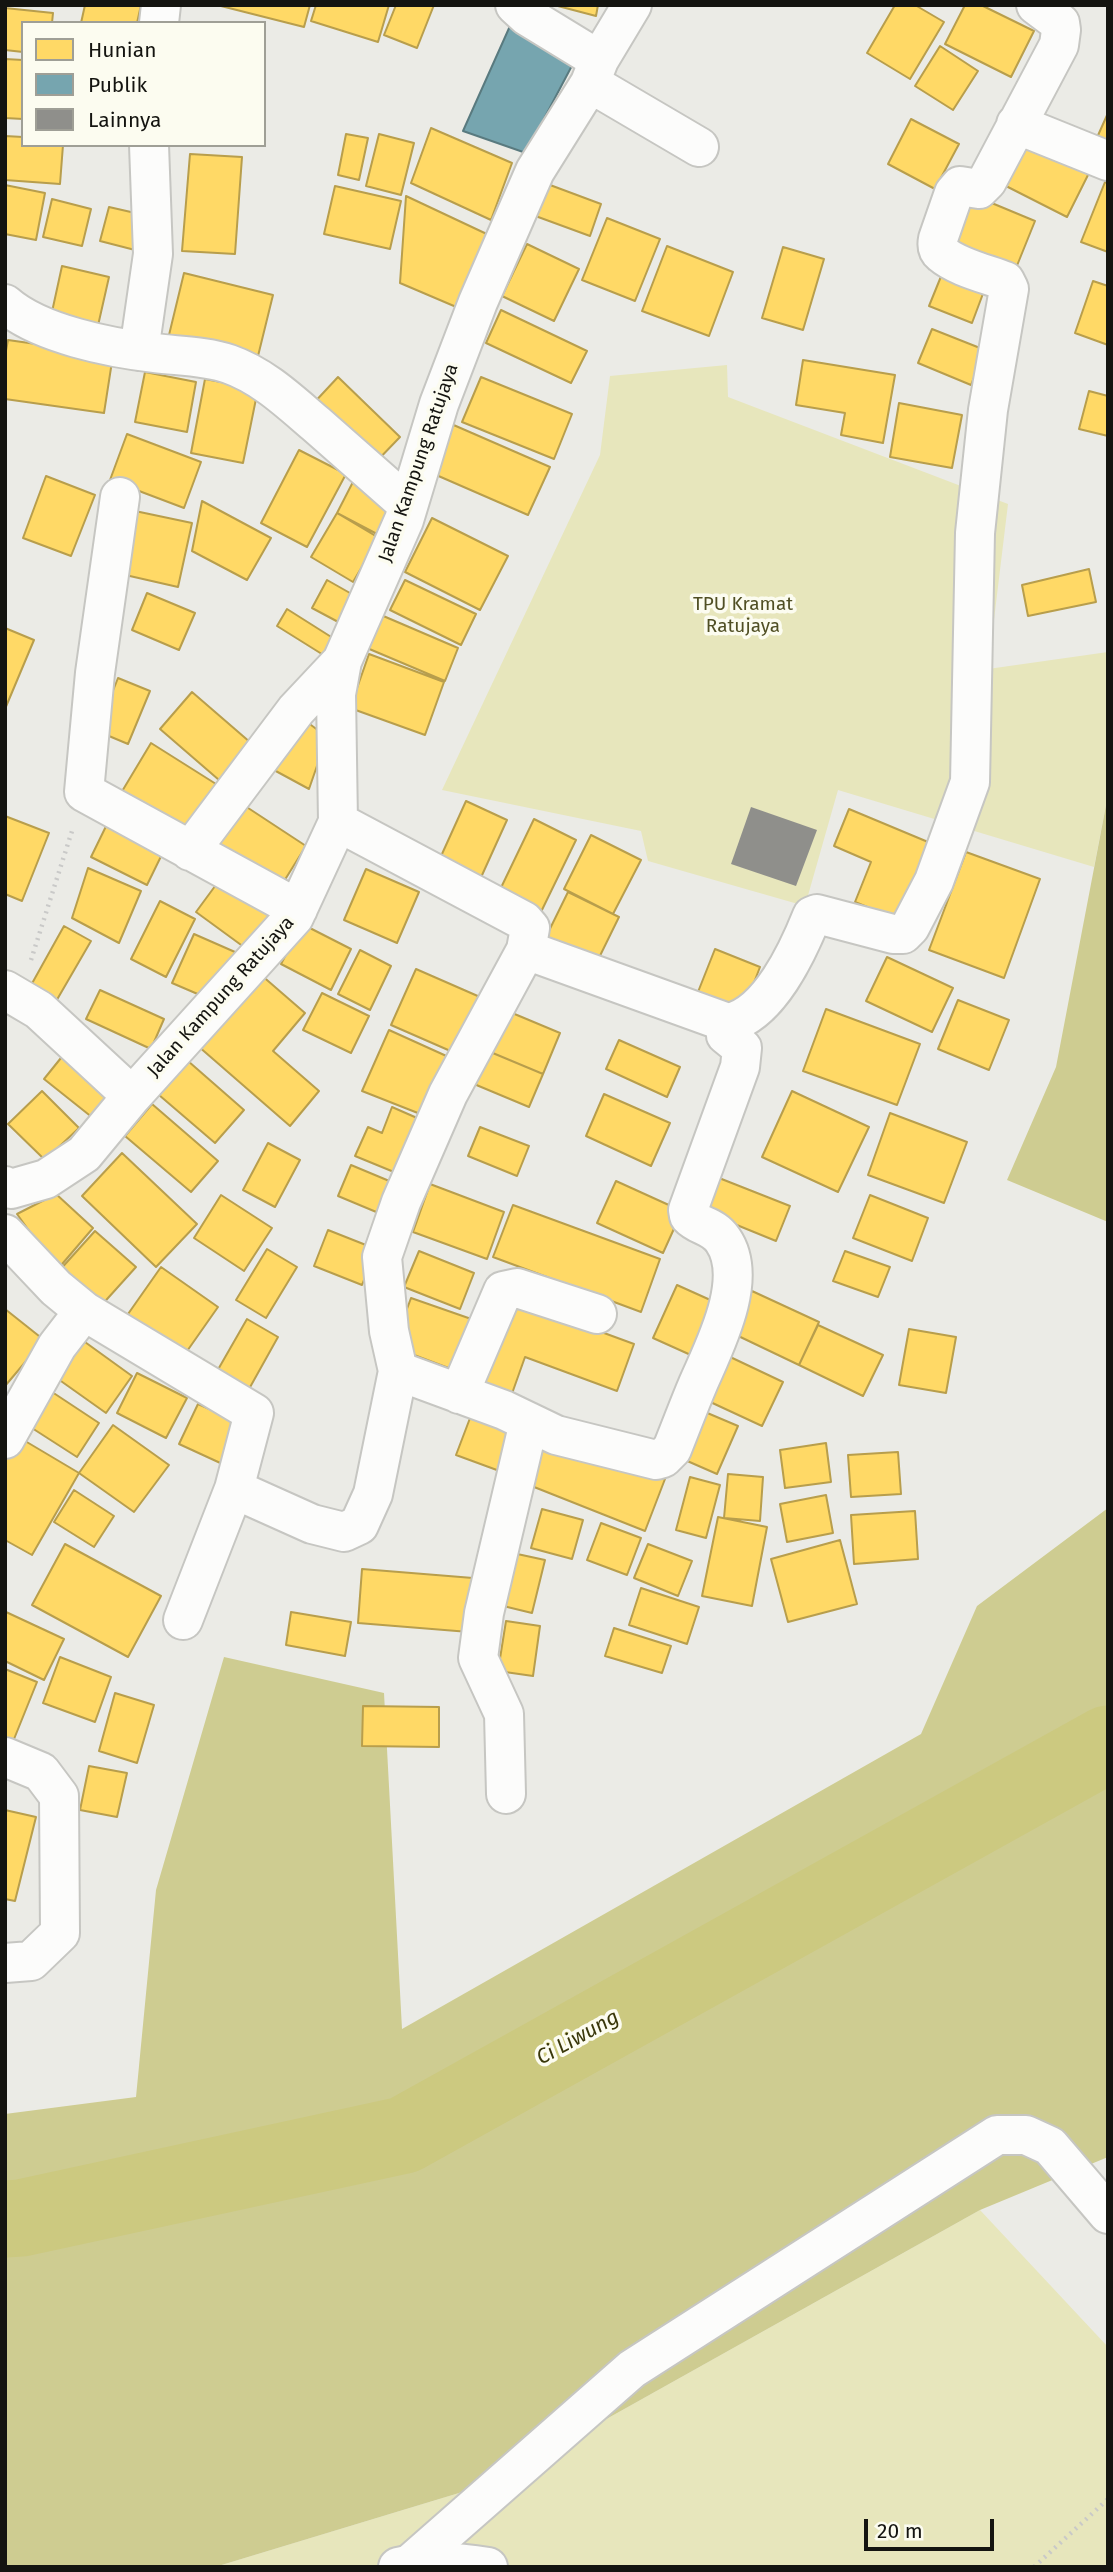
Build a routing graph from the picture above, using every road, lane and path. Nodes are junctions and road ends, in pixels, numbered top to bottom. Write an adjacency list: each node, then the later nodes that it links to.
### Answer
1 (515, 5): 4 (street)
2 (632, 5): 4 (street, Jalan Kampung Ratujaya)
3 (1048, 9): 5 (street)
4 (595, 71): 7 (street); 12 (street, Jalan Kampung Ratujaya)
5 (1016, 124): 8 (street); 20 (street)
6 (149, 147): 10 (street)
7 (699, 147)
8 (1108, 162)
9 (5, 304): 10 (street)
10 (139, 351): 12 (street)
11 (120, 497): 14 (street)
12 (408, 505): 13 (street, Jalan Kampung Ratujaya)
13 (342, 661): 15 (street, Jalan Kampung Ratujaya); 16 (street)
14 (84, 792): 16 (street); 19 (path)
15 (338, 822): 17 (street, Jalan Kampung Ratujaya); 18 (street)
16 (190, 851): 17 (street)
17 (298, 909): 21 (street, Jalan Kampung Ratujaya)
18 (526, 950): 20 (street); 26 (street)
19 (12, 994): 21 (street)
20 (728, 1023): 28 (street)
21 (132, 1096): 22 (street, Jalan Kampung Ratujaya)
22 (7, 1191)
23 (5, 1234): 24 (street)
24 (84, 1311): 29 (street); 30 (street)
25 (597, 1314): 27 (street)
26 (398, 1371): 27 (street); 30 (street)
27 (459, 1394): 28 (street)
28 (529, 1422): 33 (street)
29 (5, 1439)
30 (234, 1489): 31 (street)
31 (183, 1620)
32 (5, 1757): 34 (street)
33 (506, 1794)
34 (18, 1962)
35 (1108, 2214): 37 (street)
36 (1108, 2499): 39 (path)
37 (404, 2565): 38 (street)
38 (488, 2567)
39 (1034, 2567)

